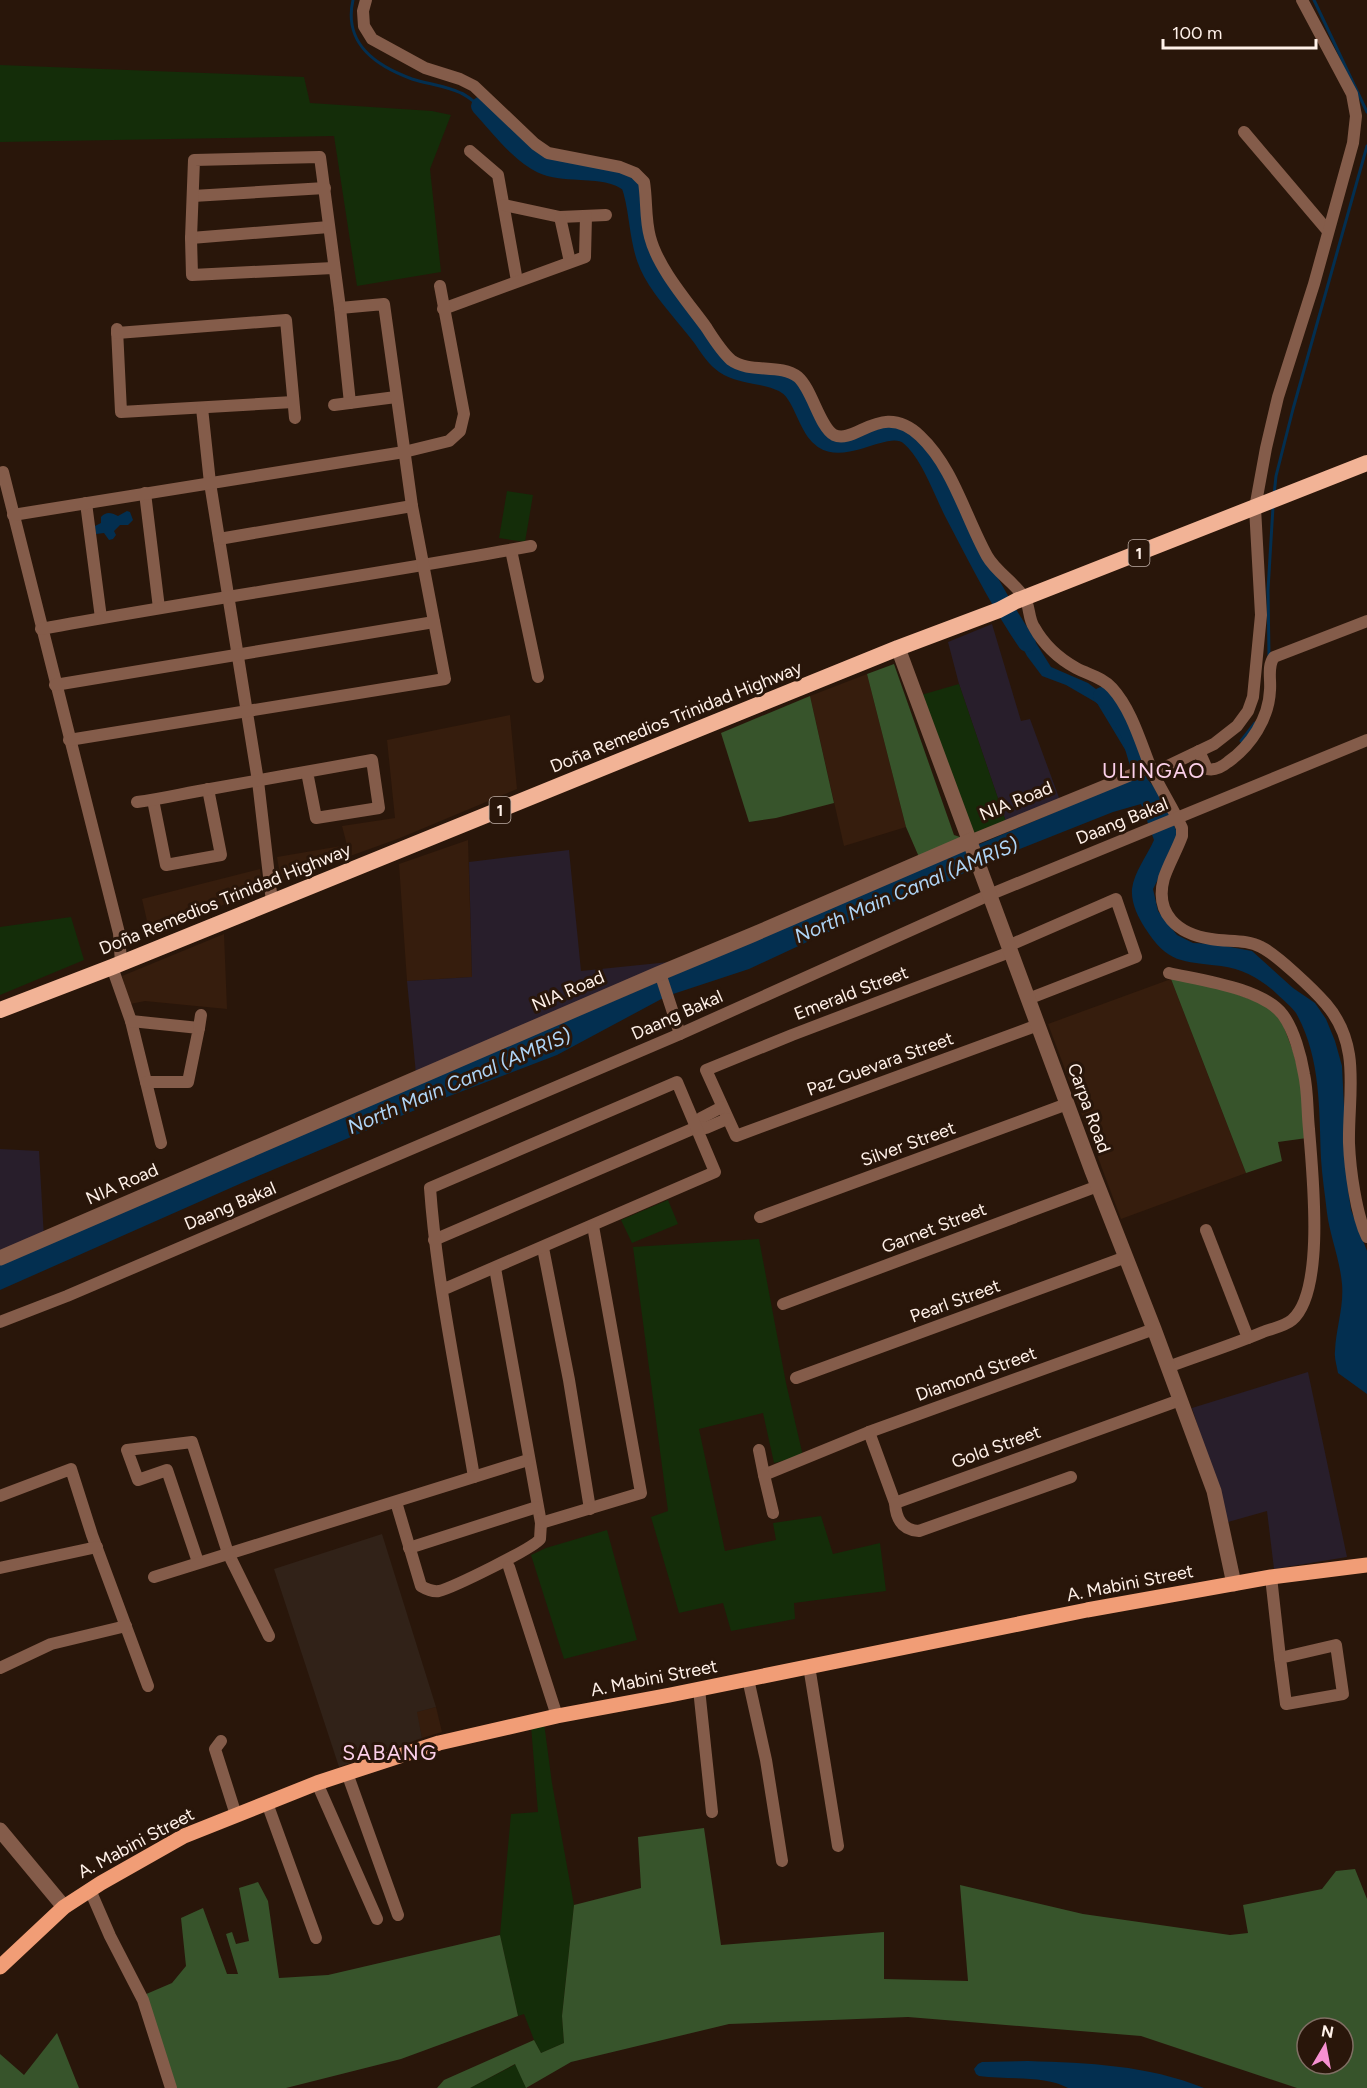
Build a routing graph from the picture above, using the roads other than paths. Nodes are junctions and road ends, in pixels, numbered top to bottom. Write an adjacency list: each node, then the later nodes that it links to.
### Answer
1 (366, 0): 40 (street)
2 (1302, 0): 12 (street, NIA Road)
3 (1244, 132): 12 (street)
4 (470, 151): 7 (street)
5 (325, 188): 6 (street); 6 (street); 11 (street)
6 (193, 196): 13 (street)
7 (504, 205): 10 (street); 16 (street)
8 (606, 215): 9 (street)
9 (586, 216): 10 (street); 14 (street)
10 (560, 217): 14 (street)
11 (329, 227): 13 (street); 15 (street)
12 (1328, 231): 33 (street, NIA Road)
13 (191, 238): 15 (street)
14 (570, 262): 16 (street)
15 (333, 268): 18 (street)
16 (517, 281): 19 (street)
17 (440, 286): 19 (street)
18 (340, 308): 20 (street); 22 (street)
19 (443, 309): 26 (street)
20 (396, 397): 22 (street); 26 (street)
21 (293, 402): 24 (street); 24 (street); 25 (street)
22 (350, 403): 23 (street)
23 (334, 405)
24 (202, 408): 29 (street)
25 (295, 418)
26 (404, 452): 29 (street); 32 (street)
27 (1367, 463): 33 (highway, Doña Remedios Trinidad Highway / 1)
28 (3, 472): 34 (street)
29 (210, 483): 30 (street); 35 (street)
30 (145, 494): 31 (street); 41 (street)
31 (86, 503): 34 (street); 42 (street)
32 (412, 506): 35 (street); 38 (street)
33 (1258, 506): 40 (highway, Doña Remedios Trinidad Highway / 1); 53 (street, NIA Road)
34 (13, 515): 45 (street)
35 (219, 539): 39 (street)
36 (531, 546): 37 (street)
37 (511, 550): 38 (street); 48 (street)
38 (424, 566): 39 (street); 44 (street)
39 (230, 598): 41 (street); 47 (street)
40 (1020, 599): 46 (highway, Doña Remedios Trinidad Highway / 1); 54 (street)
41 (159, 608): 42 (street)
42 (101, 618): 45 (street)
43 (1367, 621): 53 (street)
44 (434, 622): 47 (street); 50 (street)
45 (41, 629): 49 (street)
46 (898, 648): 61 (street, Carpa Road); 63 (highway, Doña Remedios Trinidad Highway / 1)
47 (238, 655): 49 (street); 50 (street)
48 (538, 677)
49 (56, 684): 51 (street)
50 (247, 712): 51 (street); 56 (street)
51 (69, 740): 65 (street)
52 (1367, 740): 60 (street, Daang Bakal)
53 (1199, 751): 54 (street, NIA Road)
54 (1147, 771): 60 (street); 61 (street, NIA Road)
55 (307, 772): 55 (street); 56 (street)
56 (258, 781): 57 (street); 63 (street)
57 (208, 789): 58 (street); 58 (street)
58 (153, 800): 59 (street)
59 (137, 802)
60 (1174, 819): 62 (street, Daang Bakal); 84 (street)
61 (972, 843): 62 (street, Carpa Road); 66 (street, NIA Road)
62 (989, 895): 64 (street, Carpa Road); 74 (street, Daang Bakal)
63 (272, 902): 65 (highway, Doña Remedios Trinidad Highway / 1)
64 (1009, 949): 68 (street, Carpa Road); 68 (street, Emerald Street); 77 (street, Emerald Street)
65 (116, 965): 69 (highway, Doña Remedios Trinidad Highway / 1); 71 (street)
66 (660, 973): 74 (street); 88 (street, NIA Road)
67 (1169, 973): 94 (street)
68 (1028, 999): 72 (street, Carpa Road)
69 (0, 1010)
70 (201, 1015): 73 (street)
71 (131, 1021): 73 (street); 75 (street)
72 (1038, 1025): 76 (street, Carpa Road); 77 (street, Paz Guevara Street)
73 (200, 1028): 75 (street)
74 (680, 1034): 92 (street, Daang Bakal)
75 (146, 1082): 79 (street)
76 (1067, 1104): 80 (street, Carpa Road); 81 (street, Silver Street)
77 (724, 1113): 78 (street)
78 (697, 1127): 82 (street); 85 (street); 85 (street)
79 (161, 1143)
80 (1098, 1186): 87 (street, Carpa Road); 91 (street, Garnet Street)
81 (760, 1217)
82 (593, 1226): 86 (street); 108 (street)
83 (1206, 1230): 94 (street)
84 (1367, 1237)
85 (434, 1240): 90 (street)
86 (543, 1248): 89 (street); 108 (street)
87 (1126, 1257): 93 (street, Carpa Road); 96 (street, Pearl Street)
88 (0, 1258)
89 (495, 1268): 90 (street); 100 (street)
90 (442, 1290): 102 (street)
91 (783, 1304)
92 (0, 1322)
93 (1154, 1329): 95 (street, Carpa Road); 98 (street, Diamond Street)
94 (1248, 1338): 95 (street)
95 (1168, 1367): 97 (street, Carpa Road)
96 (796, 1378)
97 (1180, 1400): 106 (street, Gold Street); 120 (street, Carpa Road)
98 (869, 1432): 101 (street, Diamond Street); 106 (street)
99 (759, 1450): 101 (street)
100 (528, 1460): 102 (street); 107 (street)
101 (764, 1475): 109 (street)
102 (474, 1477): 105 (street)
103 (1071, 1477): 106 (street)
104 (0, 1496): 111 (street)
105 (396, 1502): 112 (street); 113 (street)
106 (895, 1503)
107 (537, 1507): 110 (street); 112 (street)
108 (590, 1509): 110 (street)
109 (773, 1513)
110 (541, 1523): 112 (street)
111 (97, 1547): 117 (street); 121 (street)
112 (409, 1548)
113 (228, 1553): 114 (street); 114 (street); 122 (street)
114 (198, 1562): 118 (street)
115 (1367, 1565): 119 (main road, A. Mabini Street)
116 (509, 1566): 129 (street)
117 (0, 1568)
118 (154, 1577)
119 (1271, 1577): 120 (main road, A. Mabini Street); 123 (street)
120 (1234, 1584): 124 (main road, A. Mabini Street)
121 (126, 1626): 125 (street); 127 (street)
122 (269, 1636)
123 (1280, 1658): 123 (street)
124 (809, 1666): 126 (main road, A. Mabini Street); 137 (street)
125 (0, 1668)
126 (748, 1679): 128 (main road, A. Mabini Street); 138 (street)
127 (148, 1686)
128 (699, 1689): 129 (main road, A. Mabini Street); 134 (street)
129 (557, 1716): 131 (main road, A. Mabini Street)
130 (221, 1741): 135 (street)
131 (346, 1773): 132 (main road, A. Mabini Street); 141 (street)
132 (317, 1783): 133 (main road, A. Mabini Street); 142 (street)
133 (267, 1803): 135 (main road, A. Mabini Street); 143 (street)
134 (712, 1812)
135 (236, 1815): 139 (main road, A. Mabini Street)
136 (0, 1830): 140 (street)
137 (837, 1846)
138 (782, 1861)
139 (90, 1890): 140 (main road, A. Mabini Street); 145 (street)
140 (64, 1907): 144 (main road, A. Mabini Street)
141 (398, 1915)
142 (377, 1919)
143 (316, 1938)
144 (0, 1967)
145 (171, 2088)

